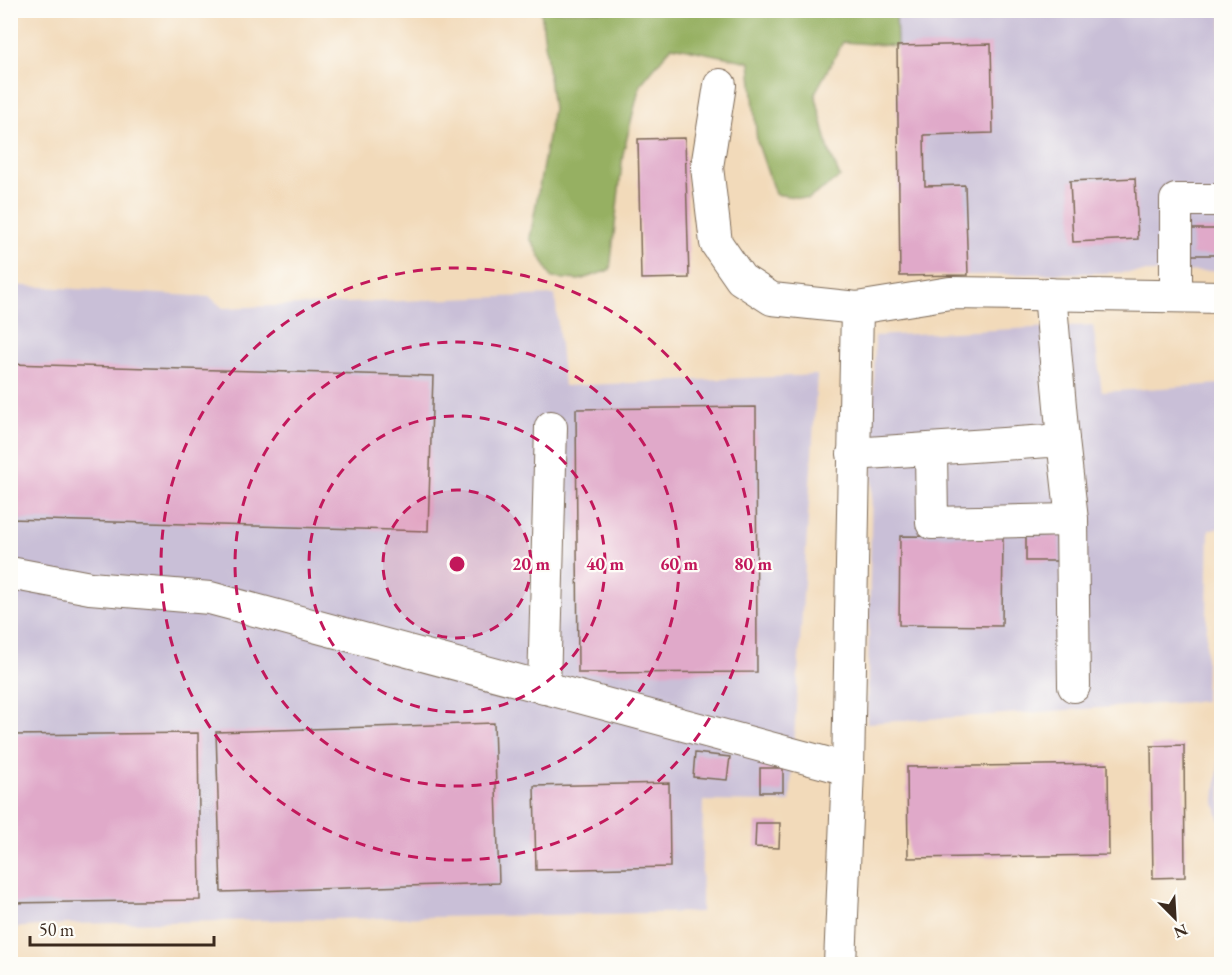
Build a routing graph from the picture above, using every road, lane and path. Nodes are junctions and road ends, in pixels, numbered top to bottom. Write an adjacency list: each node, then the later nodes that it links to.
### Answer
1 (720, 85): 6 (street)
2 (1221, 200): 4 (street)
3 (1050, 294): 4 (street); 6 (street); 8 (street)
4 (1176, 296): 5 (street)
5 (1221, 297)
6 (857, 308): 10 (street)
7 (551, 427): 14 (street)
8 (1063, 440): 9 (street); 11 (street)
9 (931, 450): 10 (street); 11 (street)
10 (853, 454): 15 (street)
11 (1072, 520): 13 (street)
12 (10, 573): 14 (street)
13 (1074, 686)
14 (544, 688): 15 (street)
15 (848, 769): 16 (street)
16 (840, 964)

